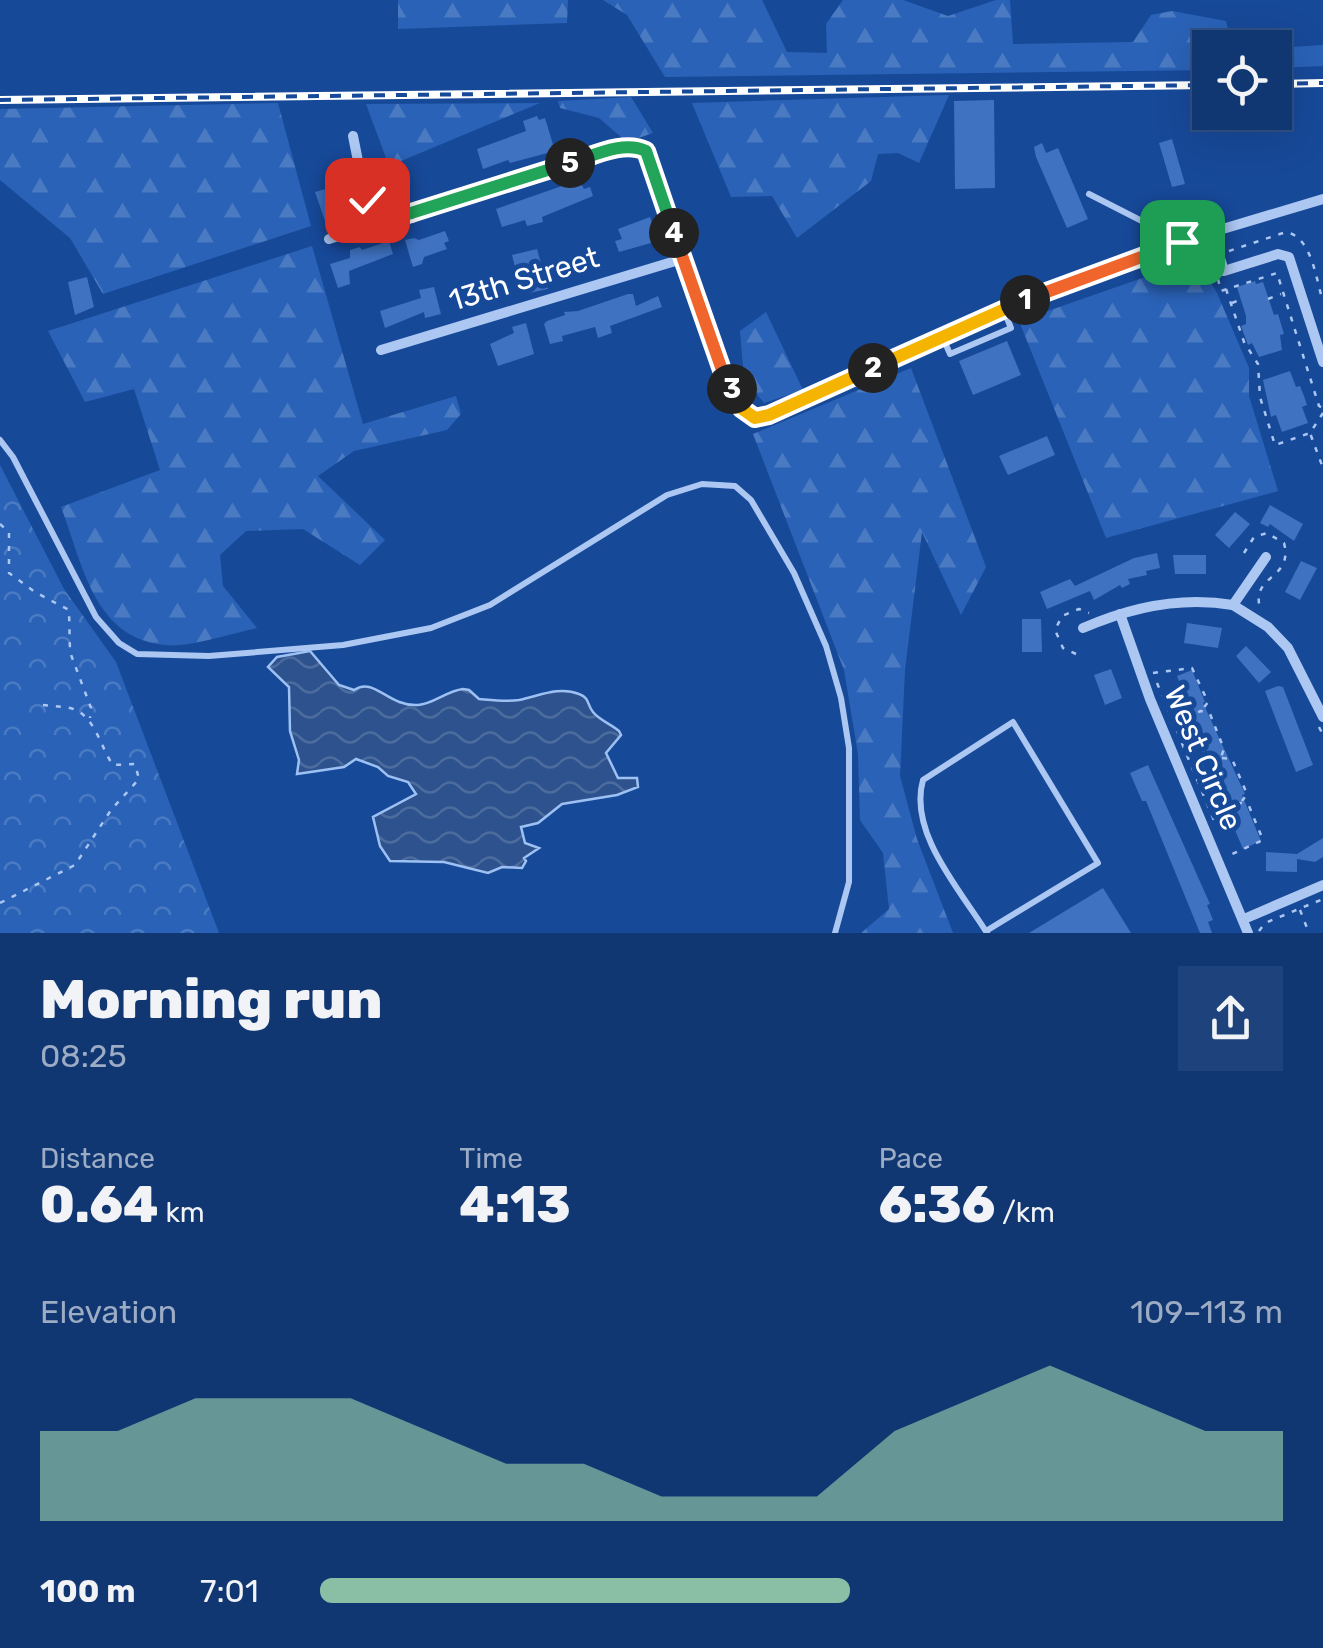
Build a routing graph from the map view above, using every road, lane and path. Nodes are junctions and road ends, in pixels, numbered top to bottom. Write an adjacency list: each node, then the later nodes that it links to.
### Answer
1 (354, 136): 4 (street)
2 (1089, 194): 7 (lane)
3 (1323, 199): 5 (street)
4 (377, 224): 6 (street); 9 (street)
5 (1212, 232): 7 (street); 8 (street)
6 (329, 239)
7 (1182, 242): 17 (street)
8 (1219, 254): 15 (path); 22 (street)
9 (682, 258): 20 (street); 21 (street, 13th Street)
10 (1216, 274): 11 (path)
11 (1226, 289): 12 (path); 16 (path)
12 (1283, 293): 14 (path); 18 (path)
13 (1242, 299): 16 (path)
14 (1268, 299)
15 (1323, 302)
16 (1231, 303): 26 (path)
17 (1003, 309): 20 (street); 20 (lane)
18 (1292, 320): 19 (path); 23 (path)
19 (1281, 323)
20 (942, 337)
21 (380, 350)
22 (1323, 362)
23 (1314, 392): 24 (path); 25 (path)
24 (1304, 396)
25 (1323, 410): 26 (path)
26 (1310, 434): 28 (path)
27 (0, 440): 52 (lane)
28 (1323, 468)
29 (0, 524): 37 (path)
30 (1266, 557): 31 (street)
31 (1233, 604): 32 (street); 36 (street)
32 (1120, 614): 33 (street); 50 (street, West Circle)
33 (1082, 628)
34 (37, 704): 37 (path)
35 (1201, 711): 38 (path); 38 (path); 40 (path)
36 (1319, 717): 39 (path)
37 (90, 720): 48 (path)
38 (1173, 722): 41 (path)
39 (1323, 735)
40 (1221, 758): 41 (path); 42 (path)
41 (1192, 770): 43 (path)
42 (1241, 803): 43 (path); 45 (path)
43 (1211, 815): 44 (path)
44 (1217, 828)
45 (1228, 856)
46 (1323, 885): 50 (street)
47 (1323, 899): 49 (path)
48 (0, 903)
49 (1300, 908): 54 (path); 55 (path)
50 (1244, 919): 53 (street, West Circle)
51 (987, 932): 51 (lane)
52 (835, 933)
53 (1248, 933)
54 (1260, 933)
55 (1309, 933)

